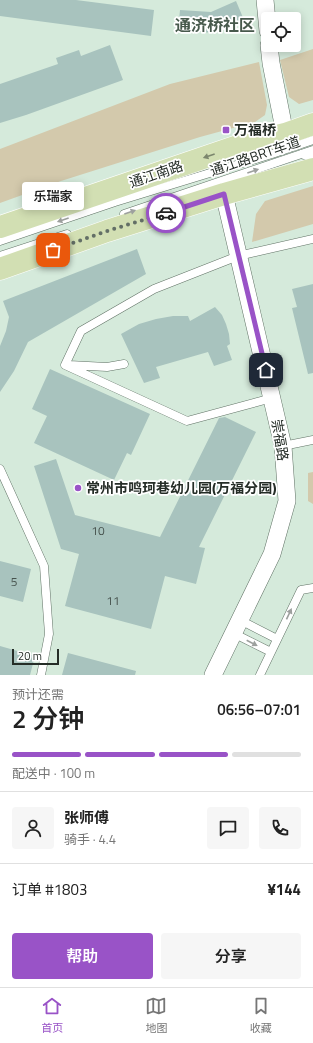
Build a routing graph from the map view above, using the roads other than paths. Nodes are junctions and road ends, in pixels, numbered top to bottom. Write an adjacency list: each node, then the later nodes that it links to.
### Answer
1 (265, 0): 2 (street)
2 (266, 12)
3 (270, 52): 5 (street)
4 (313, 124): 5 (main road, 通江南路)
5 (285, 134): 12 (main road, 通江南路, one-way to 12)
6 (313, 140): 15 (lane, 通江路BRT车道, one-way to 15)
7 (313, 150): 9 (lane, 通江路BRT车道)
8 (313, 158): 9 (lane)
9 (307, 162): 10 (main road); 11 (lane, 通江路BRT车道, one-way to 9)
10 (224, 194): 17 (street, 崇福路); 18 (main road)
11 (113, 218)
12 (0, 227)
13 (75, 231): 16 (lane)
14 (313, 239): 17 (lane)
15 (0, 241)
16 (0, 256)
17 (238, 256): 20 (lane); 21 (street, 崇福路)
18 (0, 269)
19 (124, 364): 20 (lane)
20 (64, 365): 21 (lane)
21 (272, 398): 23 (street, 崇福路)
22 (313, 440): 23 (lane)
23 (284, 446): 26 (street, 崇福路)
24 (0, 468): 29 (lane)
25 (313, 588): 27 (lane, one-way to 25)
26 (237, 626): 27 (lane); 28 (lane, one-way to 28); 30 (street, 崇福路)
27 (277, 639): 28 (lane)
28 (271, 652): 31 (lane)
29 (41, 675)
30 (213, 675)
31 (260, 675)

